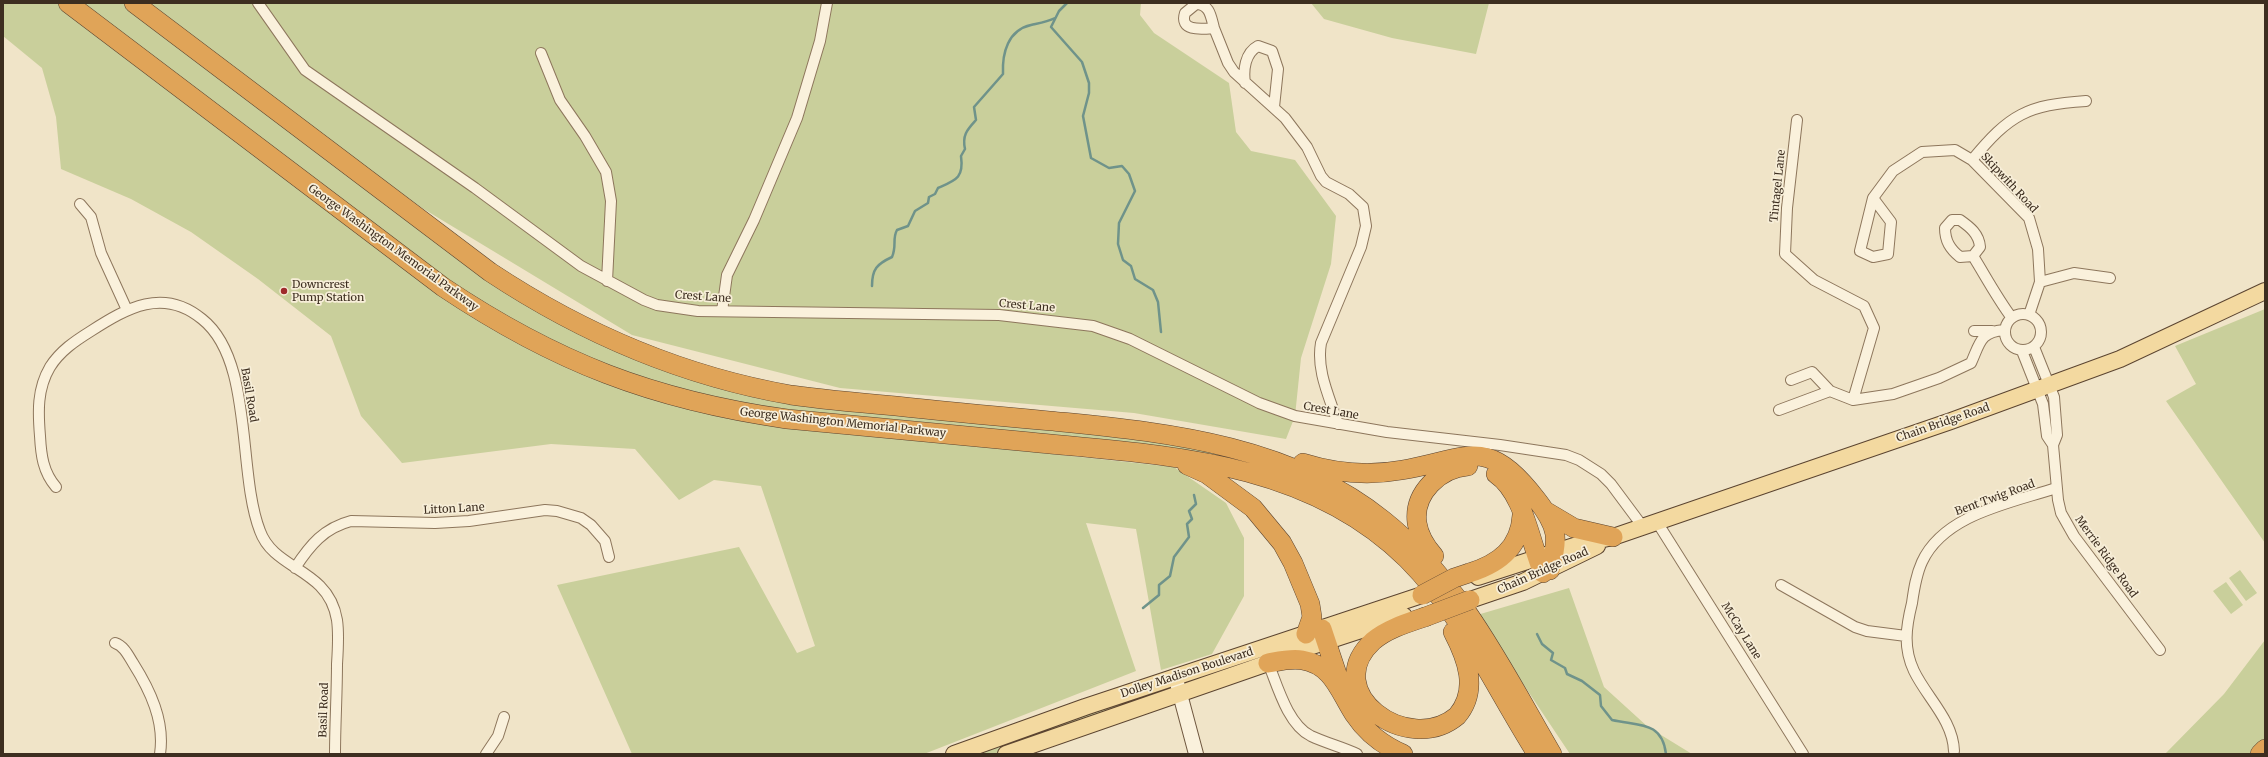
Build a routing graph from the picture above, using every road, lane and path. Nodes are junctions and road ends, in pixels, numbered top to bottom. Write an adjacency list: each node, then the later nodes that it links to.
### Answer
1 (68, 3): 35 (highway, George Washington Memorial Parkway)
2 (134, 3): 34 (highway, George Washington Memorial Parkway)
3 (258, 3): 16 (street, Crest Lane)
4 (827, 3): 20 (street)
5 (1214, 28): 7 (street)
6 (541, 53): 16 (street)
7 (1244, 83): 9 (street); 9 (street)
8 (2086, 101): 11 (street)
9 (1274, 107): 33 (street)
10 (1797, 120): 31 (street, Tintagel Lane)
11 (1972, 160): 12 (street, Skipwith Road); 17 (street, Skipwith Road)
12 (1873, 198): 12 (street, Skipwith Road)
13 (80, 204): 19 (street)
14 (1973, 256): 22 (street)
15 (2110, 278): 17 (street)
16 (607, 281): 20 (street, Crest Lane)
17 (2040, 282): 21 (street, Skipwith Road)
18 (2265, 291): 29 (main road, Chain Bridge Road)
19 (127, 310): 36 (street, Basil Road); 45 (street, Basil Road)
20 (722, 311): 33 (street, Crest Lane)
21 (2029, 315): 22 (street); 26 (street)
22 (2012, 318): 23 (street)
23 (2004, 330): 25 (street); 27 (street)
24 (1974, 331): 25 (street)
25 (1992, 331): 31 (street)
26 (2034, 347): 27 (street); 29 (street)
27 (2022, 351): 29 (street)
28 (1791, 380): 30 (street)
29 (2044, 387): 37 (street, Merrie Ridge Road); 40 (main road, Chain Bridge Road)
30 (1830, 391): 31 (street); 32 (street)
31 (1852, 400)
32 (1780, 410)
33 (1338, 424): 40 (street, Crest Lane)
34 (1245, 451): 38 (highway); 50 (highway, George Washington Memorial Parkway)
35 (1143, 453): 49 (highway, George Washington Memorial Parkway); 51 (highway)
36 (56, 487)
37 (2056, 488): 52 (street, Bent Twig Road); 54 (street, Merrie Ridge Road)
38 (1547, 512): 41 (highway); 42 (highway)
39 (1522, 515): 44 (highway); 46 (highway); 50 (highway)
40 (1650, 524): 41 (main road, Chain Bridge Road); 72 (street, McCay Lane)
41 (1613, 537): 42 (main road, Chain Bridge Road); 44 (main road, Chain Bridge Road)
42 (1555, 552): 44 (highway)
43 (609, 557): 45 (street, Litton Lane)
44 (1543, 567): 46 (main road, Chain Bridge Road); 48 (main road, Chain Bridge Road)
45 (295, 568): 64 (street, Basil Road)
46 (1471, 576): 49 (highway, bridge)
47 (1781, 585): 52 (street)
48 (1478, 598): 49 (highway, bridge)
49 (1421, 601): 49 (highway); 51 (main road, Dolley Madison Boulevard); 70 (highway, George Washington Memorial Parkway)
50 (1480, 630): 71 (highway, George Washington Memorial Parkway)
51 (1318, 635): 55 (main road, Dolley Madison Boulevard); 55 (main road, Dolley Madison Boulevard); 58 (highway)
52 (1906, 636): 61 (street, Bent Twig Road)
53 (115, 642): 63 (street)
54 (2160, 650)
55 (1265, 656): 56 (main road, Dolley Madison Boulevard); 57 (main road, Dolley Madison Boulevard); 58 (highway); 68 (street)
56 (1175, 677): 57 (main road); 62 (main road, Dolley Madison Boulevard)
57 (1180, 694): 66 (main road, Dolley Madison Boulevard); 67 (main road)
58 (1345, 697): 69 (highway)
59 (504, 717): 65 (street)
60 (2265, 749): 73 (highway)
61 (1954, 752)
62 (962, 753)
63 (160, 754)
64 (334, 754)
65 (486, 754)
66 (1006, 754)
67 (1196, 754)
68 (1357, 754)
69 (1403, 754)
70 (1537, 754)
71 (1552, 754)
72 (1803, 754)
73 (2260, 754)

